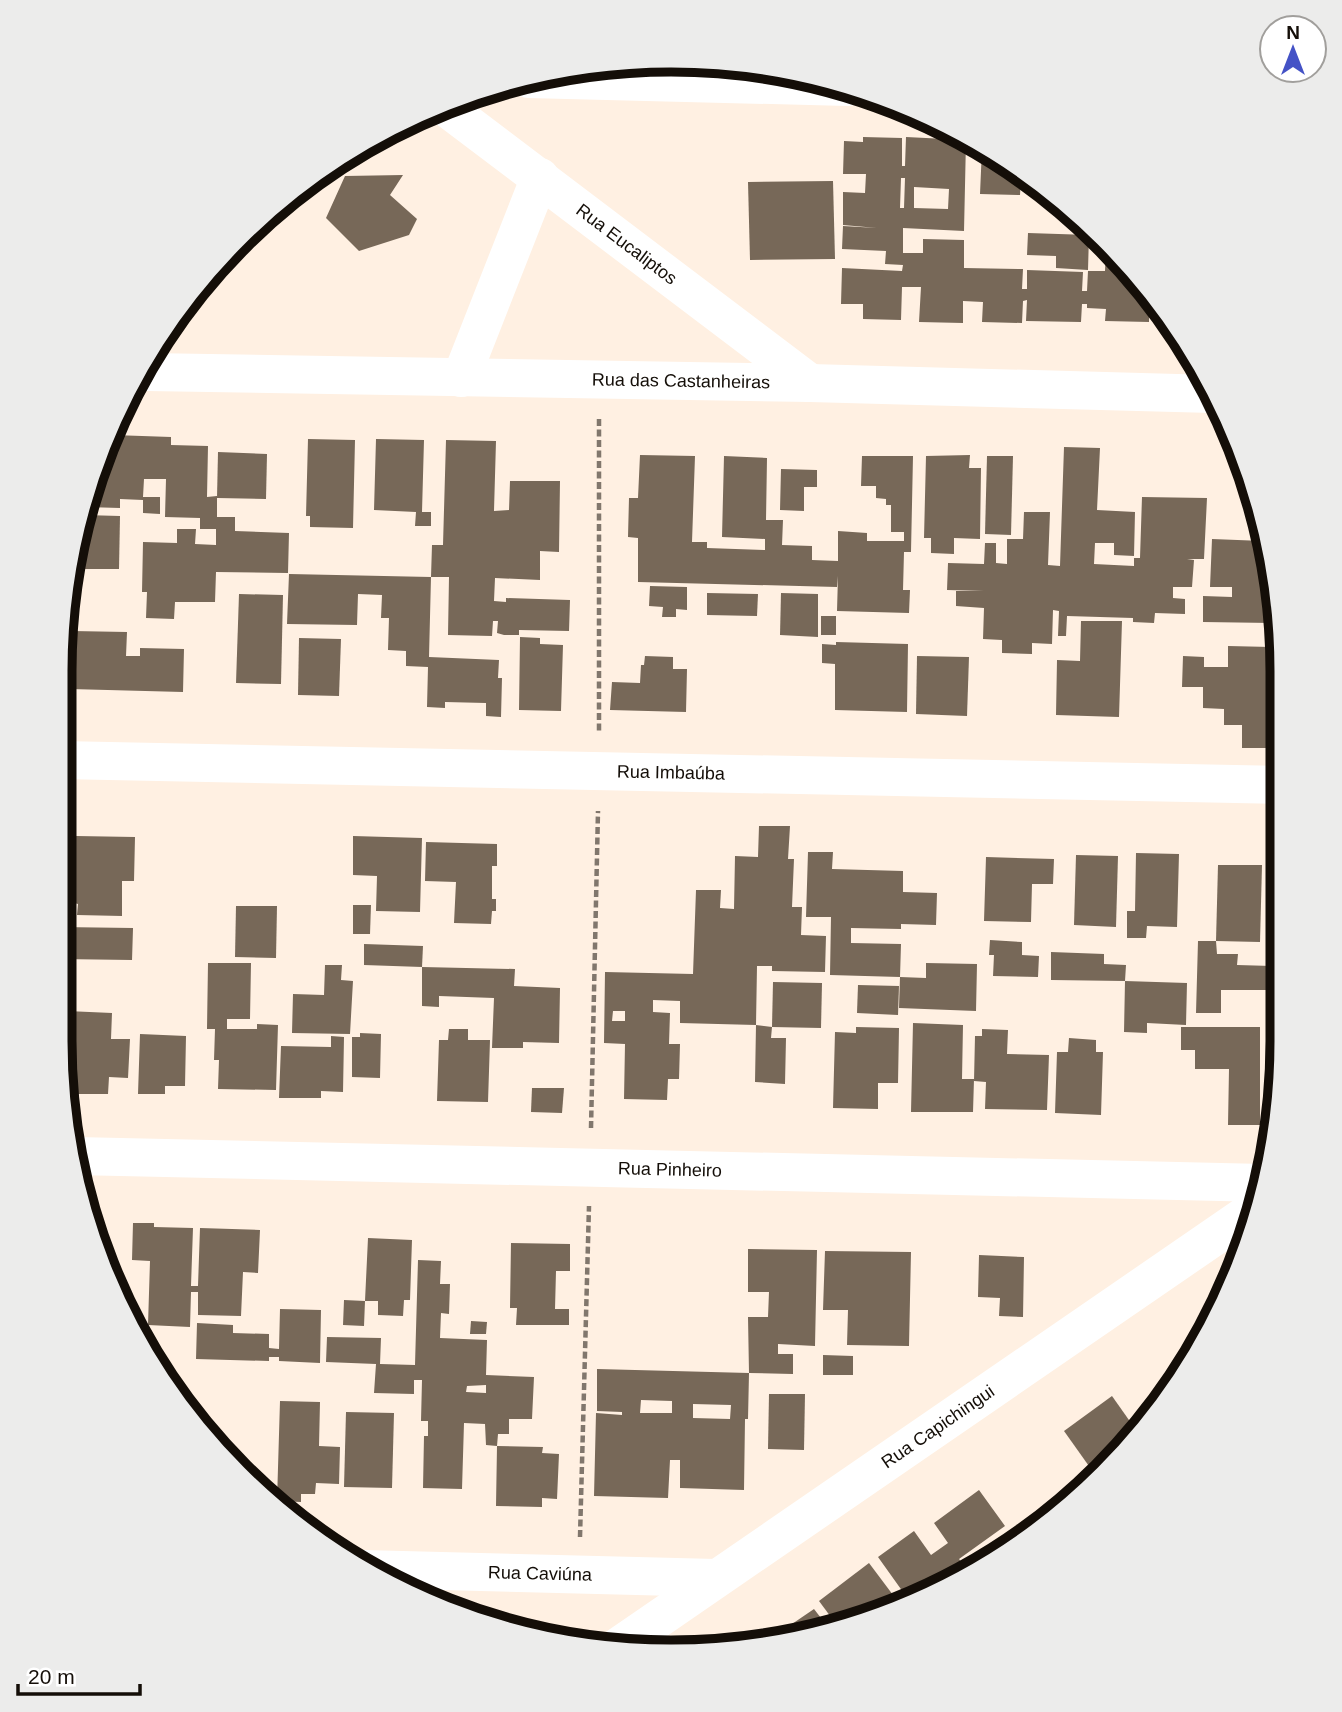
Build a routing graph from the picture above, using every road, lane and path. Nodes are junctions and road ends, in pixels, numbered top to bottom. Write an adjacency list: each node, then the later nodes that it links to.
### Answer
1 (573, 80): 2 (street)
2 (800, 86)
3 (453, 113): 4 (street, Rua Eucaliptos)
4 (540, 177): 6 (street); 8 (street, Rua Eucaliptos)
5 (151, 372): 6 (street, Rua das Castanheiras)
6 (461, 378): 7 (street, Rua das Castanheiras)
7 (598, 380): 8 (street, Rua das Castanheiras); 11 (path)
8 (810, 383): 9 (street, Rua das Castanheiras)
9 (1202, 394)
10 (72, 760): 11 (street, Rua Imbaúba)
11 (598, 772): 12 (street, Rua Imbaúba); 14 (path)
12 (1270, 785)
13 (83, 1156): 14 (street, Rua Pinheiro)
14 (590, 1169): 15 (street, Rua Pinheiro); 18 (path)
15 (1253, 1183)
16 (1244, 1217): 19 (street, Rua Capichingui)
17 (390, 1570): 18 (street, Rua Caviúna)
18 (579, 1576): 19 (street, Rua Caviúna)
19 (716, 1578): 20 (street, Rua Capichingui)
20 (629, 1639)

